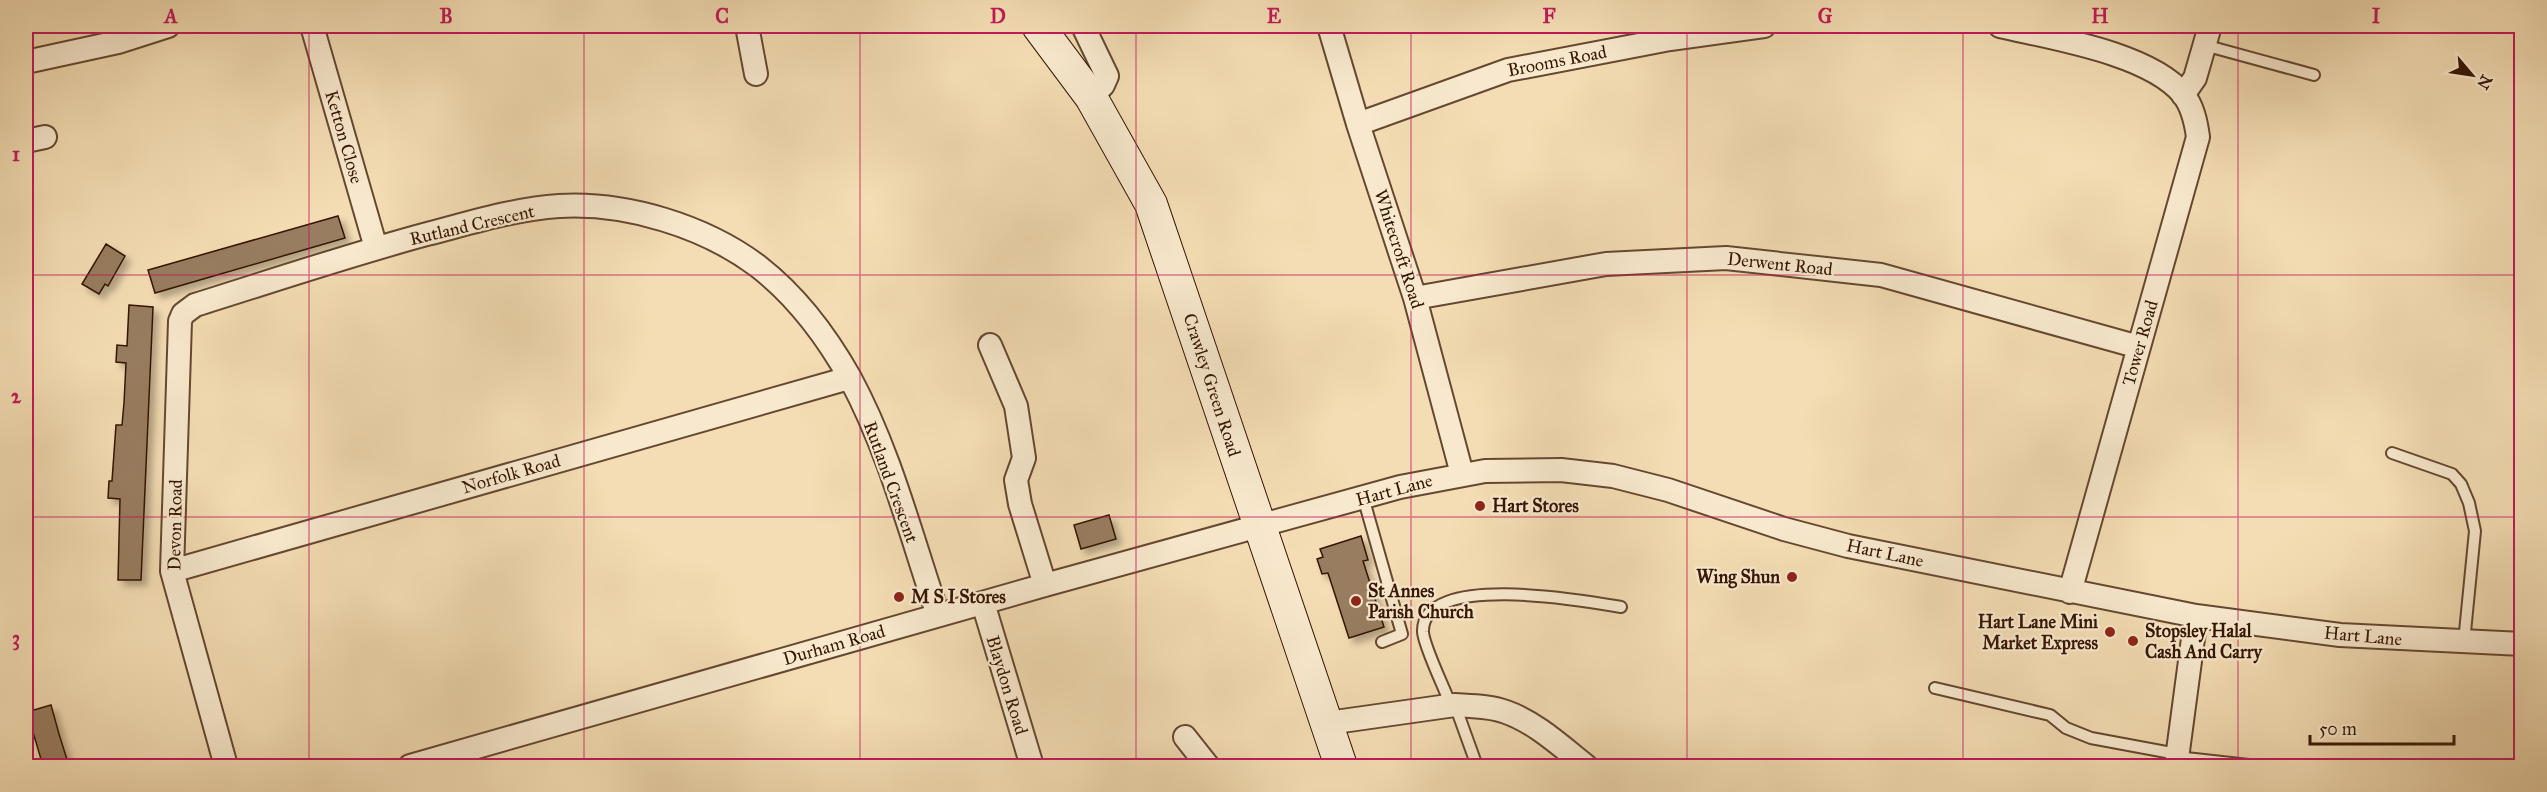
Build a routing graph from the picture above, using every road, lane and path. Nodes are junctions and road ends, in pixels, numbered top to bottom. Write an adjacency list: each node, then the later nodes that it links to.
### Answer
1 (168, 26): 11 (street)
2 (312, 26): 17 (street, Ketton Close)
3 (747, 26): 12 (street)
4 (1038, 26): 15 (street, Crawley Green Road)
5 (1083, 26): 15 (street)
6 (1329, 26): 16 (street, Whitecroft Road)
7 (1764, 26): 9 (street, Brooms Road)
8 (2000, 26): 14 (street)
9 (1669, 32): 16 (street, Brooms Road)
10 (2207, 35): 13 (lane); 14 (street)
11 (26, 62)
12 (756, 74)
13 (2314, 75)
14 (2183, 94): 21 (street, Tower Road)
15 (1091, 97): 26 (street, Crawley Green Road)
16 (1358, 124): 18 (street, Whitecroft Road)
17 (376, 248): 19 (street, Rutland Crescent); 22 (street, Rutland Crescent)
18 (1415, 298): 21 (street, Derwent Road); 24 (street, Whitecroft Road)
19 (183, 314): 27 (street, Devon Road)
20 (990, 345): 28 (street)
21 (2139, 347): 29 (street, Tower Road)
22 (849, 378): 27 (street, Norfolk Road); 32 (street, Rutland Crescent)
23 (2392, 453): 35 (lane)
24 (1462, 474): 25 (street, Hart Lane); 29 (street, Hart Lane)
25 (1364, 497): 26 (street, Hart Lane); 34 (lane)
26 (1259, 526): 28 (street, Durham Road); 39 (street, Crawley Green Road)
27 (172, 571): 42 (street, Devon Road)
28 (1045, 585): 30 (street, Durham Road)
29 (2070, 592): 33 (street, Hart Lane)
30 (983, 603): 32 (street, Durham Road); 44 (street, Blaydon Road)
31 (1621, 607): 38 (lane)
32 (938, 615): 43 (street, Durham Road)
33 (2196, 616): 35 (street, Hart Lane); 41 (street)
34 (1382, 642)
35 (2464, 642): 36 (street, Hart Lane)
36 (2522, 644)
37 (1935, 688): 41 (lane)
38 (1453, 705): 39 (street); 47 (lane); 48 (street)
39 (1328, 723): 46 (street, Crawley Green Road)
40 (1185, 737): 45 (street)
41 (2177, 759): 49 (lane)
42 (226, 766)
43 (410, 766)
44 (1032, 766)
45 (1208, 766)
46 (1341, 766)
47 (1477, 766)
48 (1586, 766)
49 (2258, 766)

